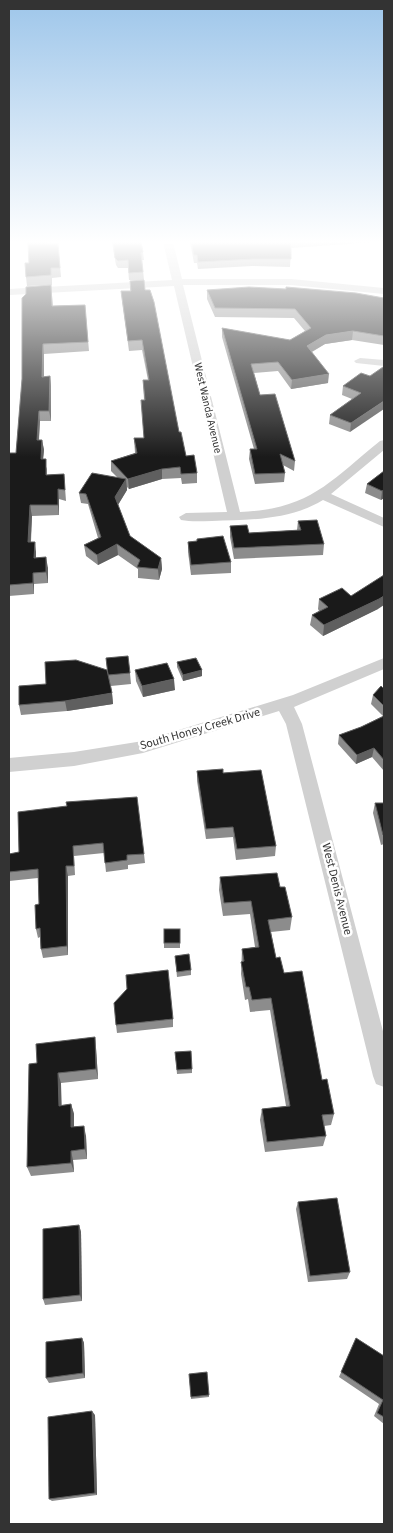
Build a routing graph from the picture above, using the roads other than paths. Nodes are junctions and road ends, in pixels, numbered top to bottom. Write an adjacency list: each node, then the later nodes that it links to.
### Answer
1 (186, 314): 6 (street, West Wanda Avenue)
2 (360, 361): 3 (street)
3 (384, 363)
4 (384, 444): 5 (street)
5 (321, 494): 6 (street); 8 (street)
6 (234, 515): 7 (street)
7 (186, 517)
8 (384, 524)
9 (384, 663): 10 (street, South Honey Creek Drive)
10 (284, 704): 11 (street, South Honey Creek Drive); 12 (street, West Denis Avenue)
11 (9, 765)
12 (384, 1076)

